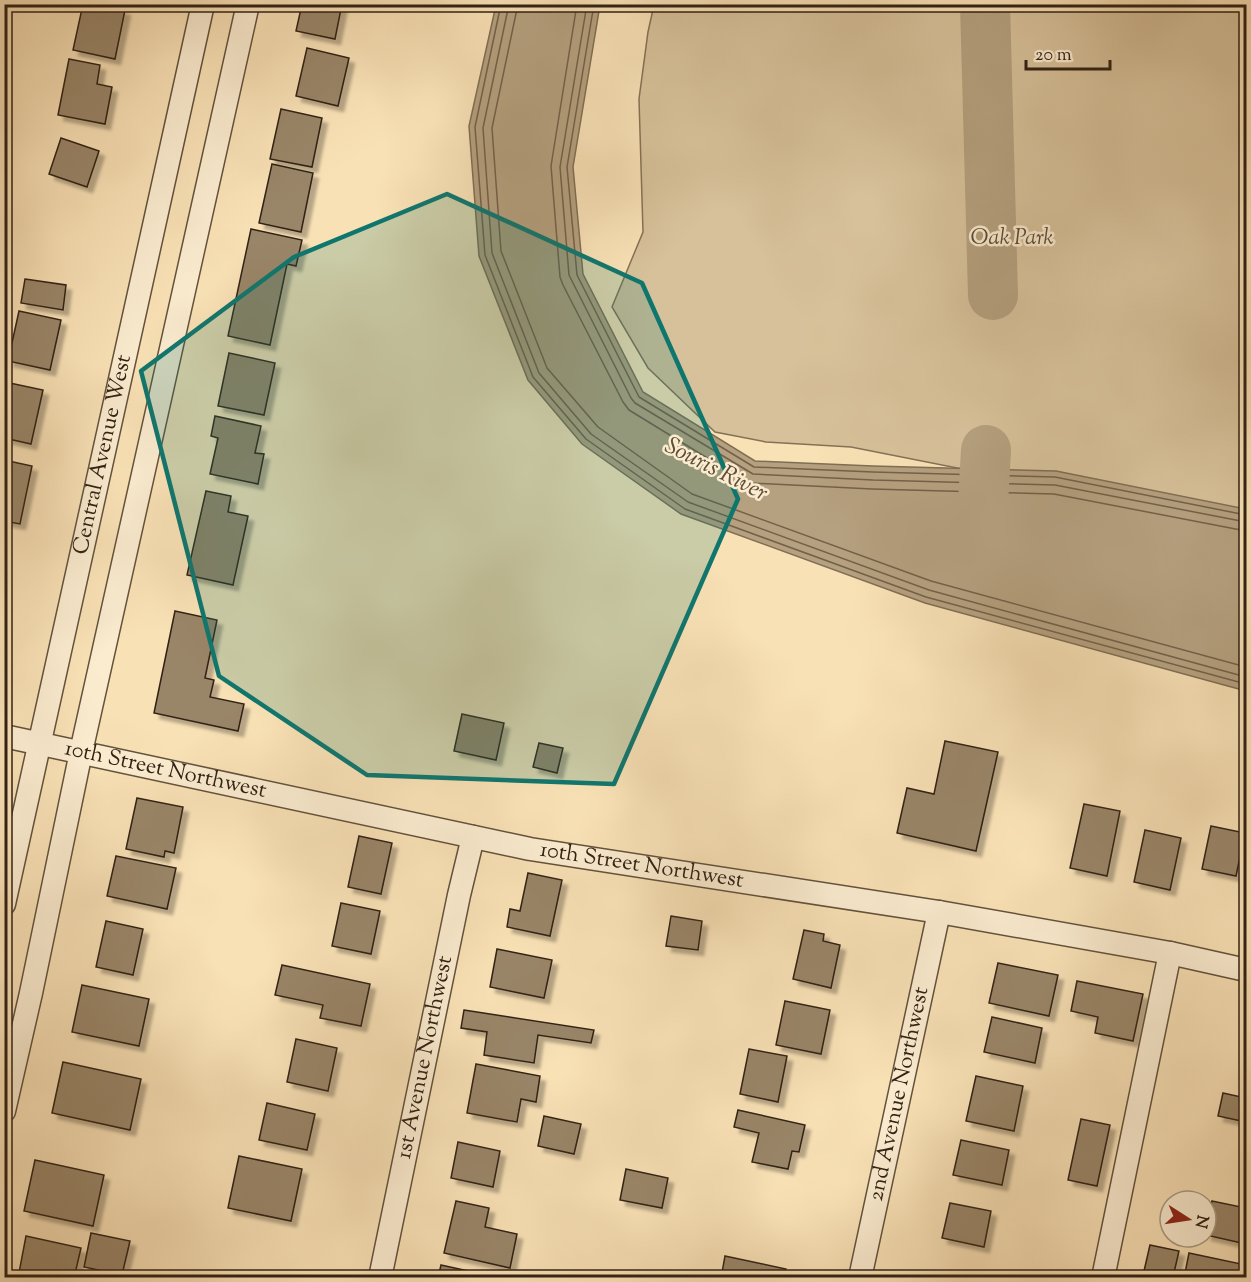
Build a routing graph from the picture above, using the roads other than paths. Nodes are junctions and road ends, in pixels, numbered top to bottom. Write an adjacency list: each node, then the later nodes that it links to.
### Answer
1 (202, 4): 4 (street, Central Avenue West)
2 (248, 4): 5 (street, Central Avenue West)
3 (4, 736): 4 (street, 10th Street Northwest)
4 (39, 743): 5 (street, 10th Street Northwest); 7 (street, Central Avenue West)
5 (81, 752): 6 (street, 10th Street Northwest); 11 (street, Central Avenue West)
6 (473, 837): 8 (street, 10th Street Northwest); 12 (street, 1st Avenue Northwest)
7 (4, 904)
8 (939, 912): 9 (street, 10th Street Northwest); 13 (street, 2nd Avenue Northwest)
9 (1170, 953): 10 (street, 10th Street Northwest); 14 (street)
10 (1246, 970)
11 (4, 1111)
12 (380, 1278)
13 (860, 1278)
14 (1103, 1278)

